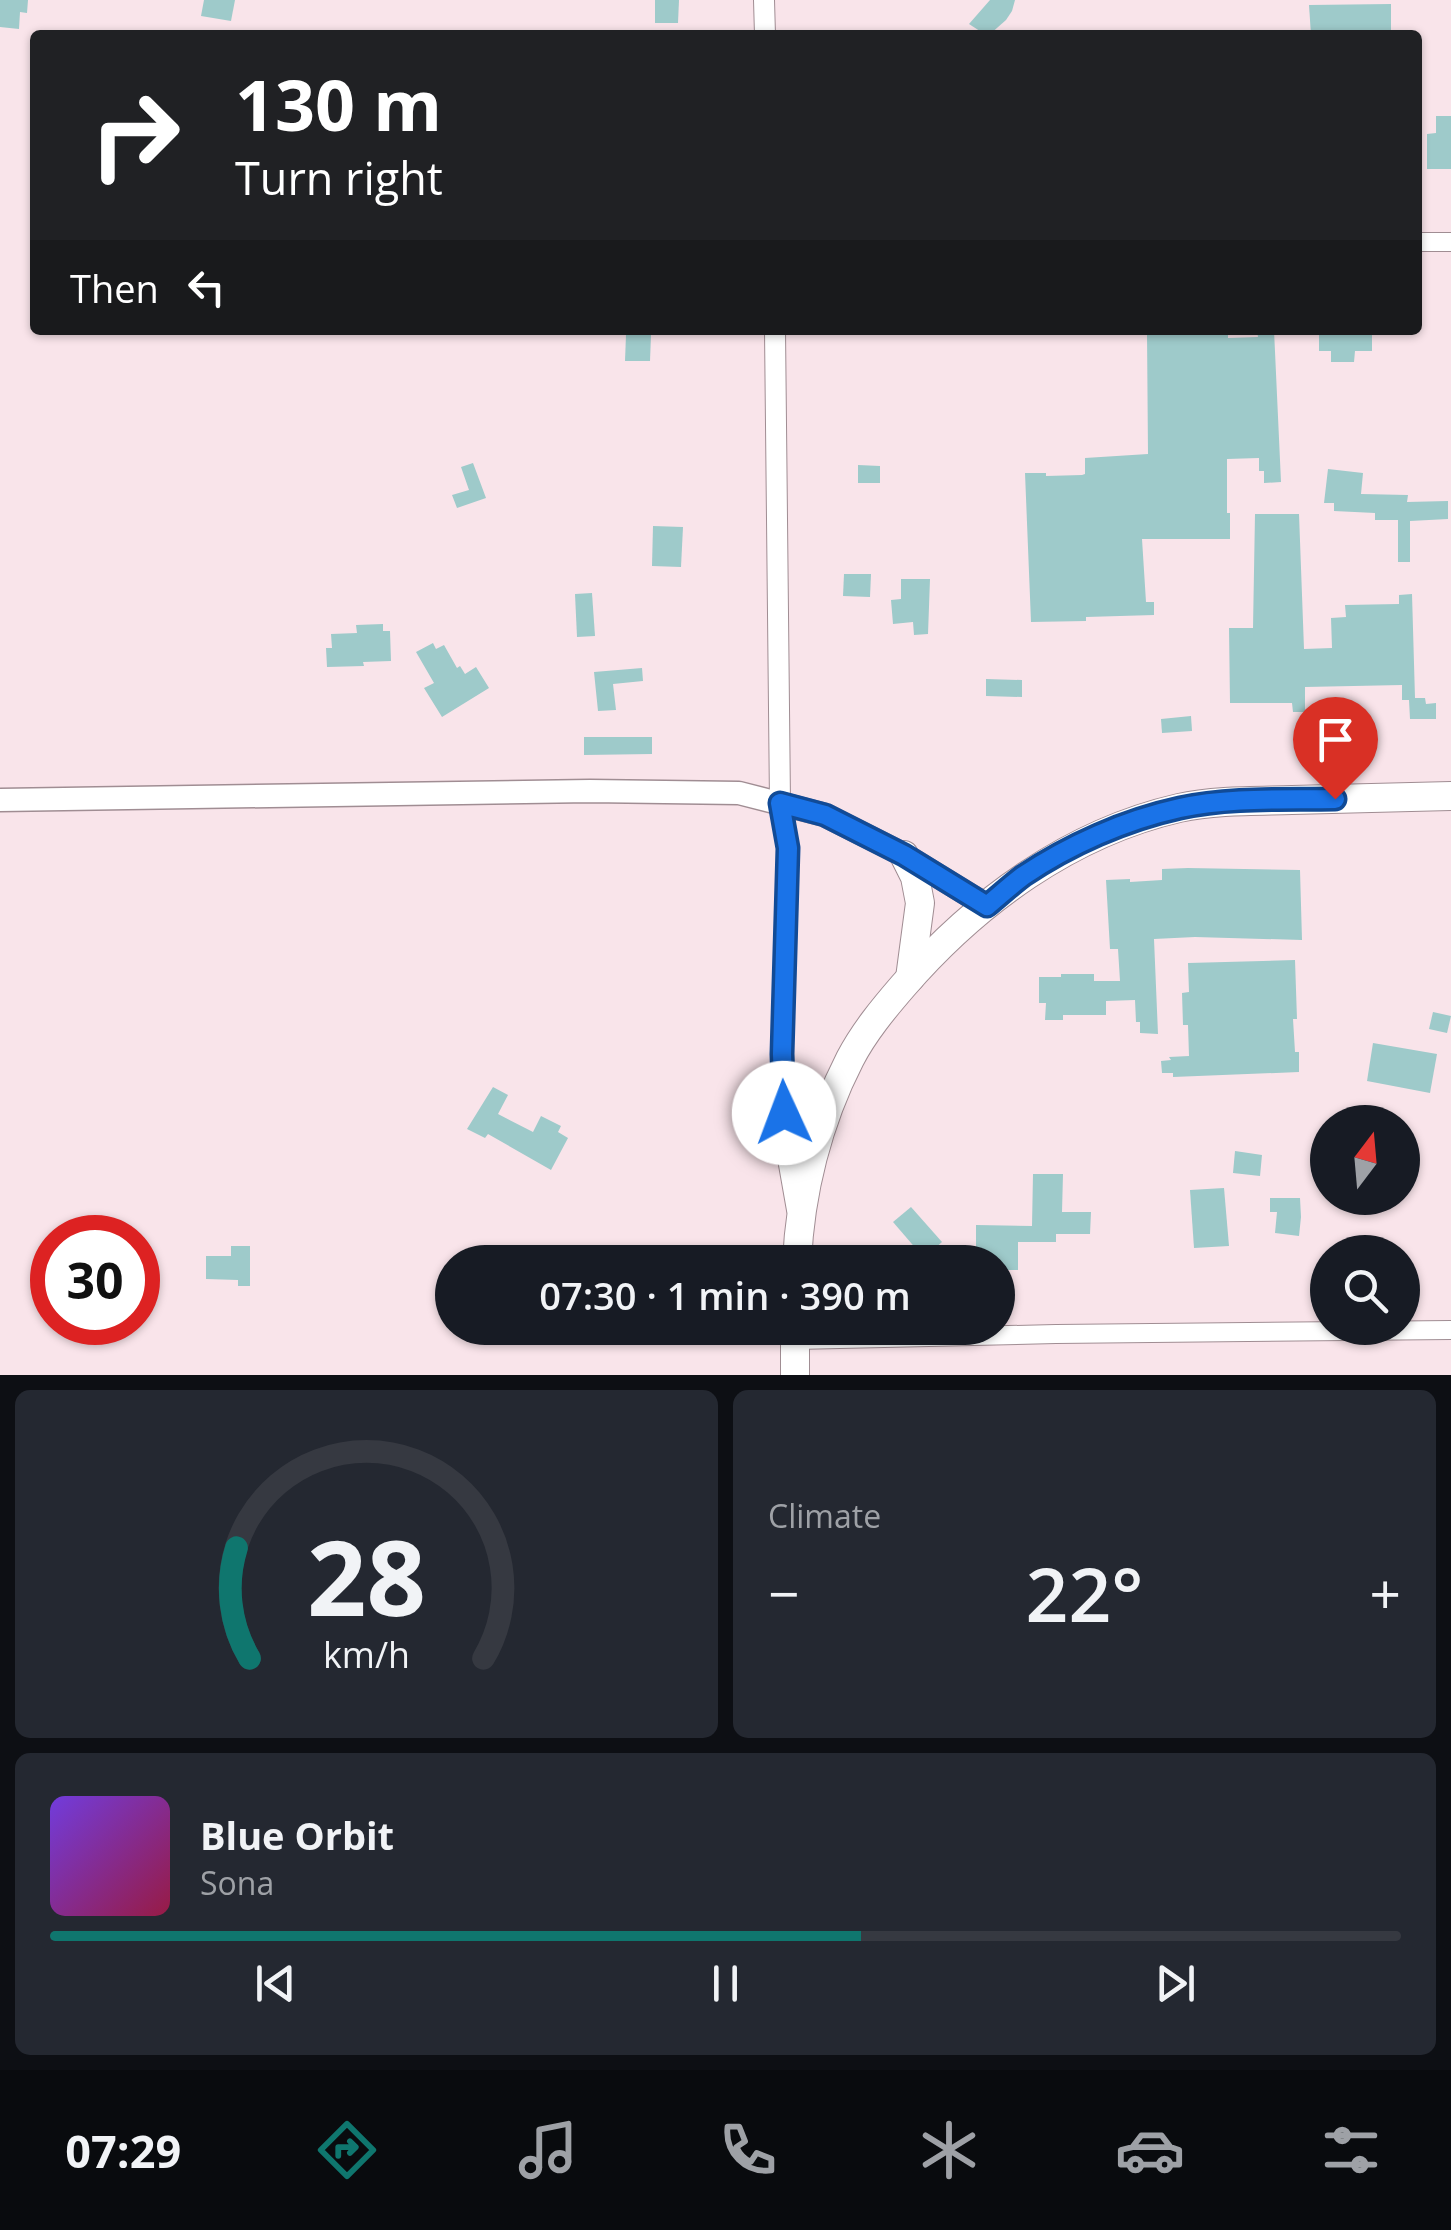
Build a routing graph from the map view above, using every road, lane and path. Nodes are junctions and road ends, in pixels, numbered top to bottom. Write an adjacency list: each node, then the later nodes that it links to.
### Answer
1 (764, 0): 2 (street)
2 (765, 30)
3 (1422, 242): 4 (street)
4 (1451, 242)
5 (775, 335): 8 (street)
6 (1451, 796): 10 (highway)
7 (0, 800): 8 (main road)
8 (780, 803): 9 (main road); 12 (street)
9 (904, 855): 10 (main road); 11 (highway)
10 (987, 906): 11 (highway)
11 (910, 978): 12 (highway)
12 (799, 1226): 13 (highway)
13 (798, 1245)
14 (1451, 1330): 15 (street)
15 (1015, 1334)
16 (795, 1345): 17 (highway)
17 (795, 1375)

